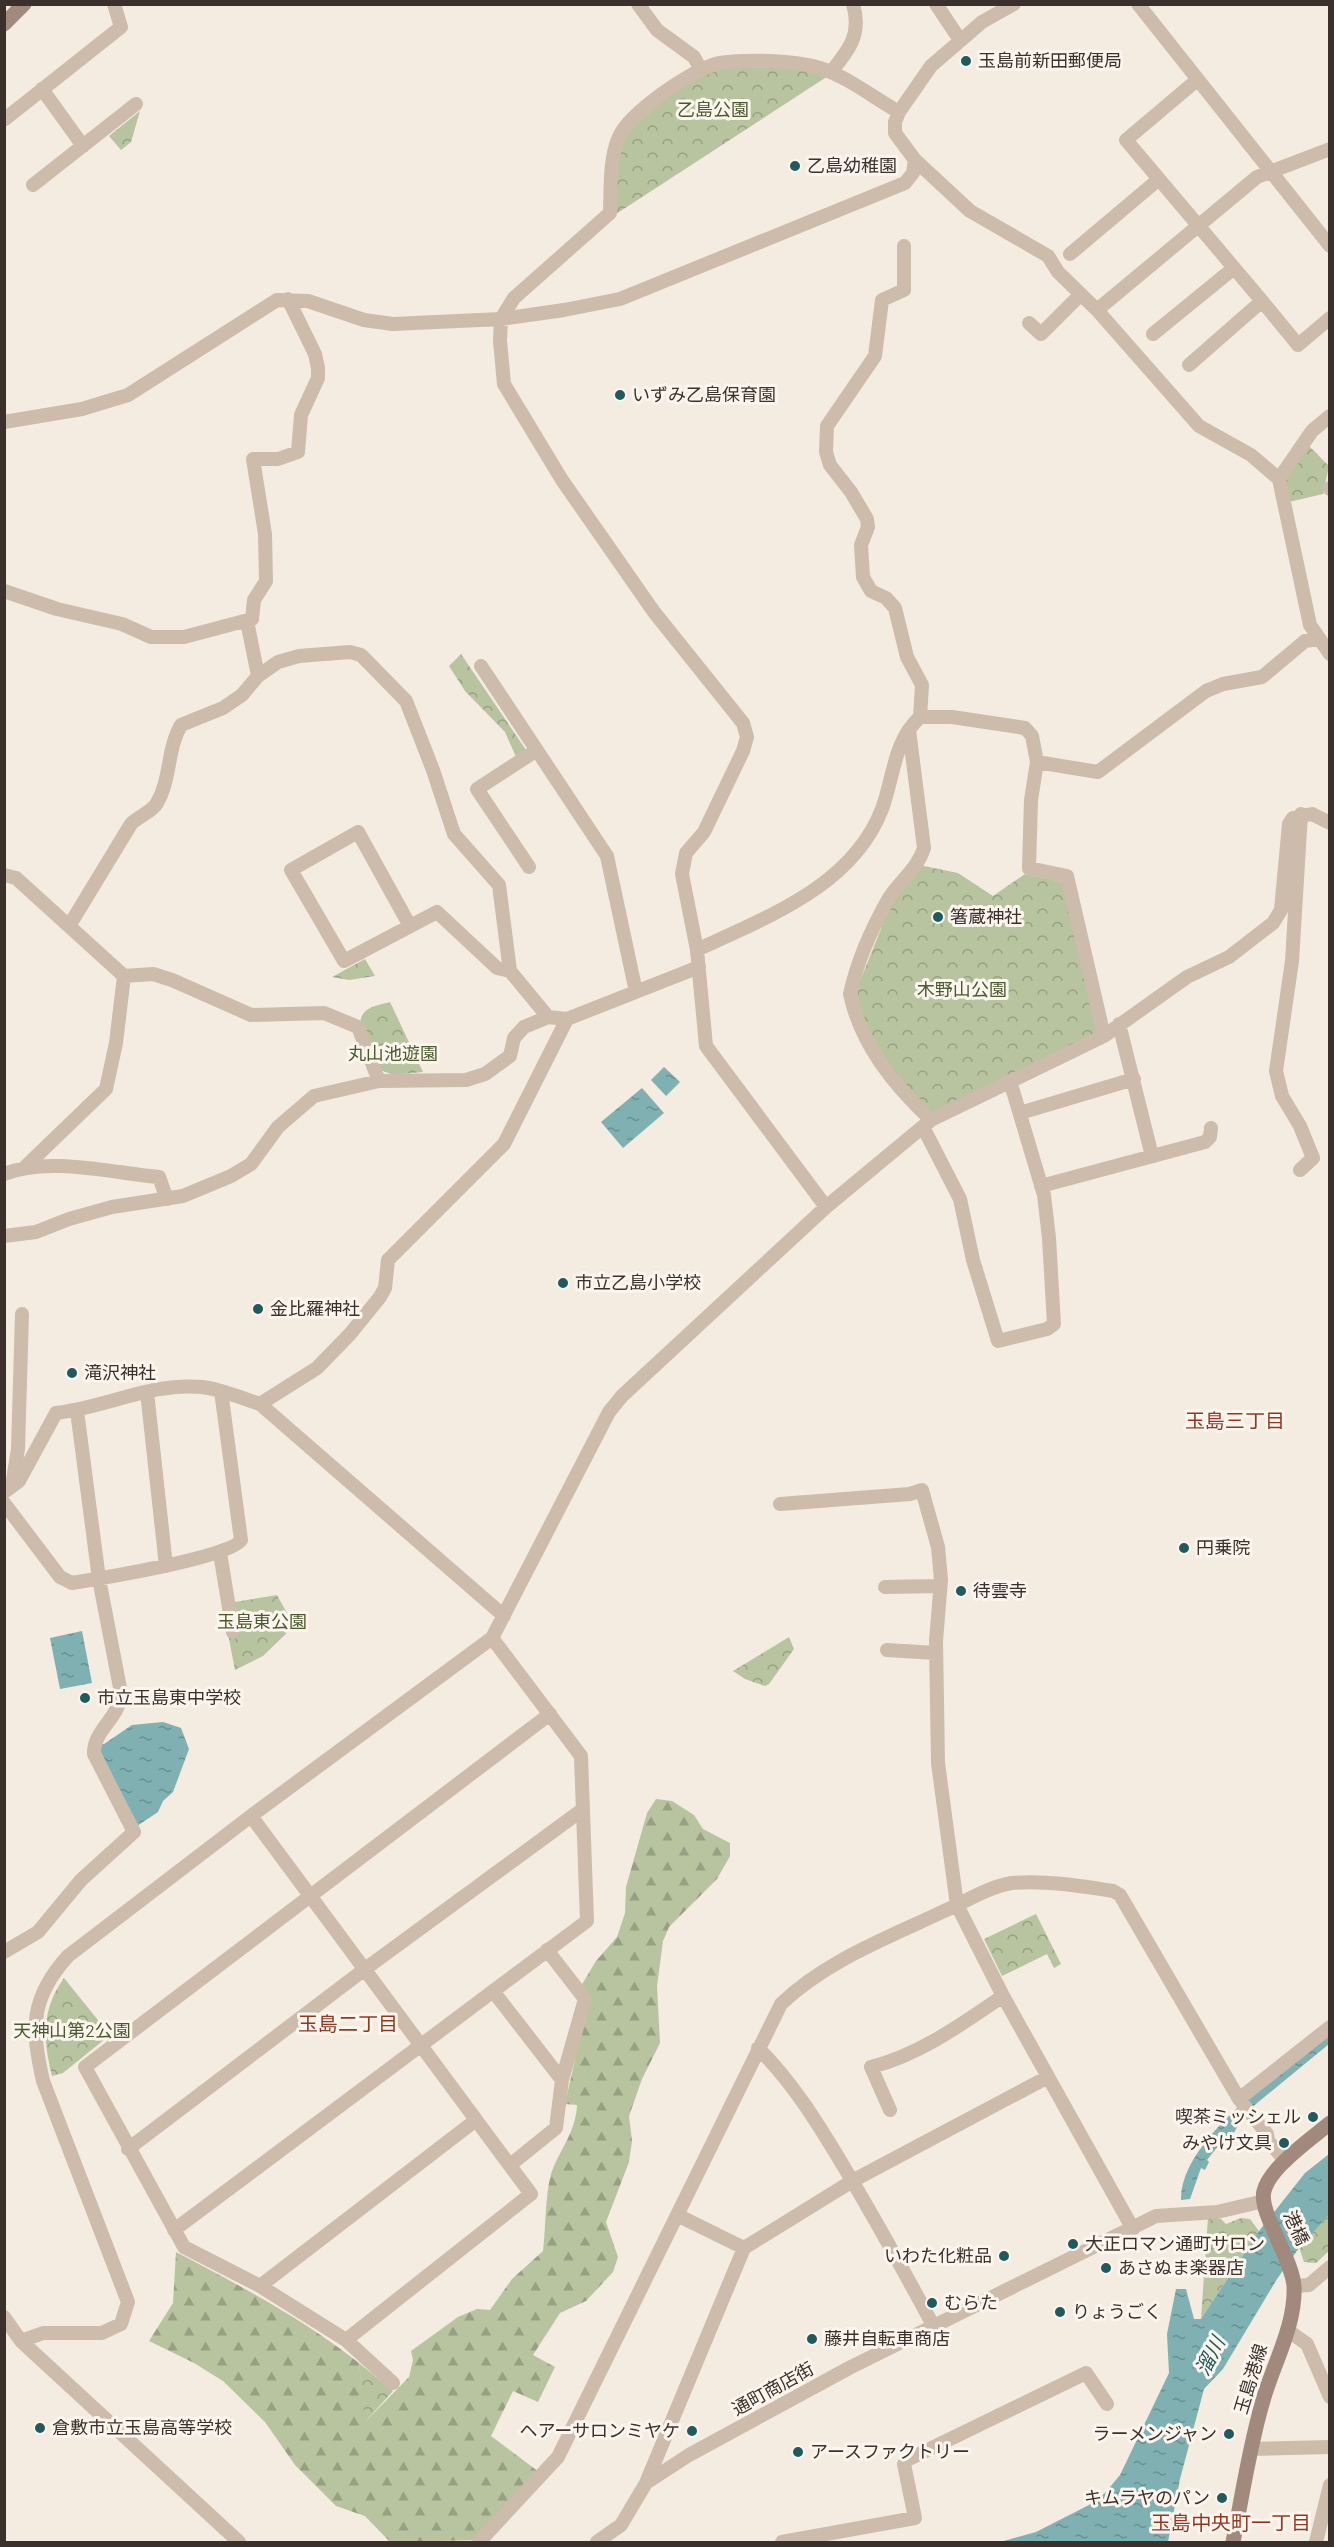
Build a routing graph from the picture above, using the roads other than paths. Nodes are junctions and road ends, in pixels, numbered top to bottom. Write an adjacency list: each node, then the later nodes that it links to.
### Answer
1 (24, 4): 8 (main road)
2 (114, 4): 13 (street)
3 (638, 4): 10 (street)
4 (853, 4): 11 (street)
5 (936, 4): 9 (street)
6 (1014, 4): 9 (street)
7 (1138, 4): 12 (street)
8 (4, 24)
9 (960, 40): 15 (street)
10 (701, 70): 11 (street); 33 (street)
11 (831, 72): 15 (street)
12 (1197, 80): 20 (street); 21 (street)
13 (42, 89): 16 (street); 17 (street)
14 (136, 104): 17 (street)
15 (899, 112): 19 (street)
16 (5, 119)
17 (83, 146): 22 (street)
18 (1329, 149): 20 (street)
19 (915, 160): 28 (street); 33 (street)
20 (1269, 170): 23 (street); 25 (street)
21 (1159, 179): 23 (street); 26 (street)
22 (33, 185)
23 (1198, 225): 27 (street); 31 (street)
24 (904, 246): 46 (street)
25 (1329, 246)
26 (1070, 254)
27 (1234, 268): 30 (street); 35 (street)
28 (1081, 294): 31 (street); 34 (street)
29 (288, 299): 33 (street); 38 (street); 41 (street)
30 (1262, 301): 32 (street); 36 (street)
31 (1097, 310): 39 (street)
32 (1329, 318)
33 (501, 319): 56 (street)
34 (1029, 323)
35 (1153, 334)
36 (1189, 365)
37 (1329, 416): 39 (street)
38 (4, 422)
39 (1279, 479): 42 (street)
40 (4, 591): 41 (street)
41 (247, 621): 45 (street)
42 (1319, 639): 43 (street); 49 (street)
43 (1329, 654)
44 (481, 666): 48 (street)
45 (258, 676): 54 (street); 58 (street)
46 (920, 717): 47 (street); 49 (street)
47 (909, 730): 56 (street); 69 (street)
48 (537, 750): 52 (street); 60 (street)
49 (1036, 762): 64 (street)
50 (1301, 814): 51 (street); 63 (street); 73 (street)
51 (1329, 823)
52 (529, 867)
53 (4, 875): 54 (street)
54 (69, 926): 59 (street)
55 (410, 926): 55 (street); 58 (street)
56 (696, 950): 57 (street)
57 (699, 966): 60 (street); 77 (street)
58 (510, 971): 61 (street)
59 (124, 976): 66 (street); 72 (street)
60 (636, 992): 62 (street)
61 (548, 1017): 62 (street); 66 (street)
62 (567, 1019): 82 (street)
63 (1119, 1024): 64 (street); 65 (street)
64 (1104, 1036): 67 (street)
65 (1134, 1079): 68 (street); 71 (street)
66 (379, 1081): 76 (street)
67 (1010, 1081): 68 (street); 69 (street)
68 (1020, 1113): 75 (street)
69 (927, 1124): 75 (street); 77 (street)
70 (1211, 1128): 71 (street)
71 (1152, 1156): 75 (street)
72 (24, 1168): 74 (street); 76 (street)
73 (1300, 1170)
74 (4, 1174)
75 (1041, 1185)
76 (167, 1199): 78 (street)
77 (826, 1207): 92 (street)
78 (4, 1236)
79 (22, 1314): 84 (street)
80 (221, 1391): 81 (street); 82 (street); 87 (street)
81 (147, 1392): 83 (street); 88 (street)
82 (260, 1404): 92 (street)
83 (77, 1411): 84 (street); 89 (street)
84 (8, 1490)
85 (4, 1503): 89 (street)
86 (780, 1504): 90 (street)
87 (220, 1552): 88 (street); 93 (street)
88 (166, 1566): 89 (street)
89 (99, 1579): 103 (street)
90 (940, 1586): 91 (street); 96 (street)
91 (885, 1587)
92 (504, 1616): 94 (street)
93 (233, 1632)
94 (492, 1638): 97 (street); 99 (street)
95 (888, 1650): 96 (street)
96 (936, 1653): 101 (street)
97 (550, 1714): 98 (street); 100 (street)
98 (582, 1810): 102 (street); 104 (street)
99 (251, 1815): 100 (street); 133 (street)
100 (309, 1895): 104 (street); 116 (street)
101 (957, 1905): 106 (street); 109 (street); 112 (street)
102 (547, 1950): 105 (street); 111 (street)
103 (4, 1952)
104 (365, 1969): 108 (street); 116 (street)
105 (493, 1991): 108 (street); 111 (street)
106 (1003, 1996): 110 (street); 113 (street)
107 (1329, 2027): 112 (street)
108 (422, 2046): 114 (street); 123 (street)
109 (758, 2048): 119 (street); 121 (street)
110 (1048, 2077): 119 (street); 122 (street)
111 (562, 2080): 118 (street)
112 (1239, 2099): 117 (street)
113 (890, 2110)
114 (476, 2120): 118 (street); 127 (street)
115 (1329, 2123): 117 (main road)
116 (128, 2149): 123 (street)
117 (1286, 2161): 120 (main road)
118 (510, 2165): 132 (street)
119 (854, 2180): 124 (street); 130 (street)
120 (1265, 2206): 122 (street, 通町商店街); 125 (main road, 港橋)
121 (677, 2215): 124 (street); 142 (street)
122 (1133, 2229): 130 (street, 通町商店街)
123 (174, 2230): 127 (street)
124 (744, 2248): 139 (street)
125 (1290, 2263): 128 (main road, 玉島港線)
126 (1329, 2267): 128 (street)
127 (260, 2286): 132 (street)
128 (1294, 2286): 131 (main road, 玉島港線)
129 (4, 2318): 133 (street)
130 (934, 2327): 139 (street, 通町商店街)
131 (1287, 2330): 135 (street); 138 (main road, 玉島港線)
132 (346, 2340): 134 (street)
133 (21, 2341): 141 (street)
134 (393, 2383)
135 (1329, 2397)
136 (1107, 2404): 144 (street)
137 (1329, 2447): 138 (street)
138 (1252, 2449): 145 (main road, 玉島港線)
139 (646, 2483): 143 (street)
140 (1329, 2485): 146 (street)
141 (239, 2542)
142 (479, 2542)
143 (597, 2542)
144 (782, 2542)
145 (1233, 2542)
146 (1316, 2542)

